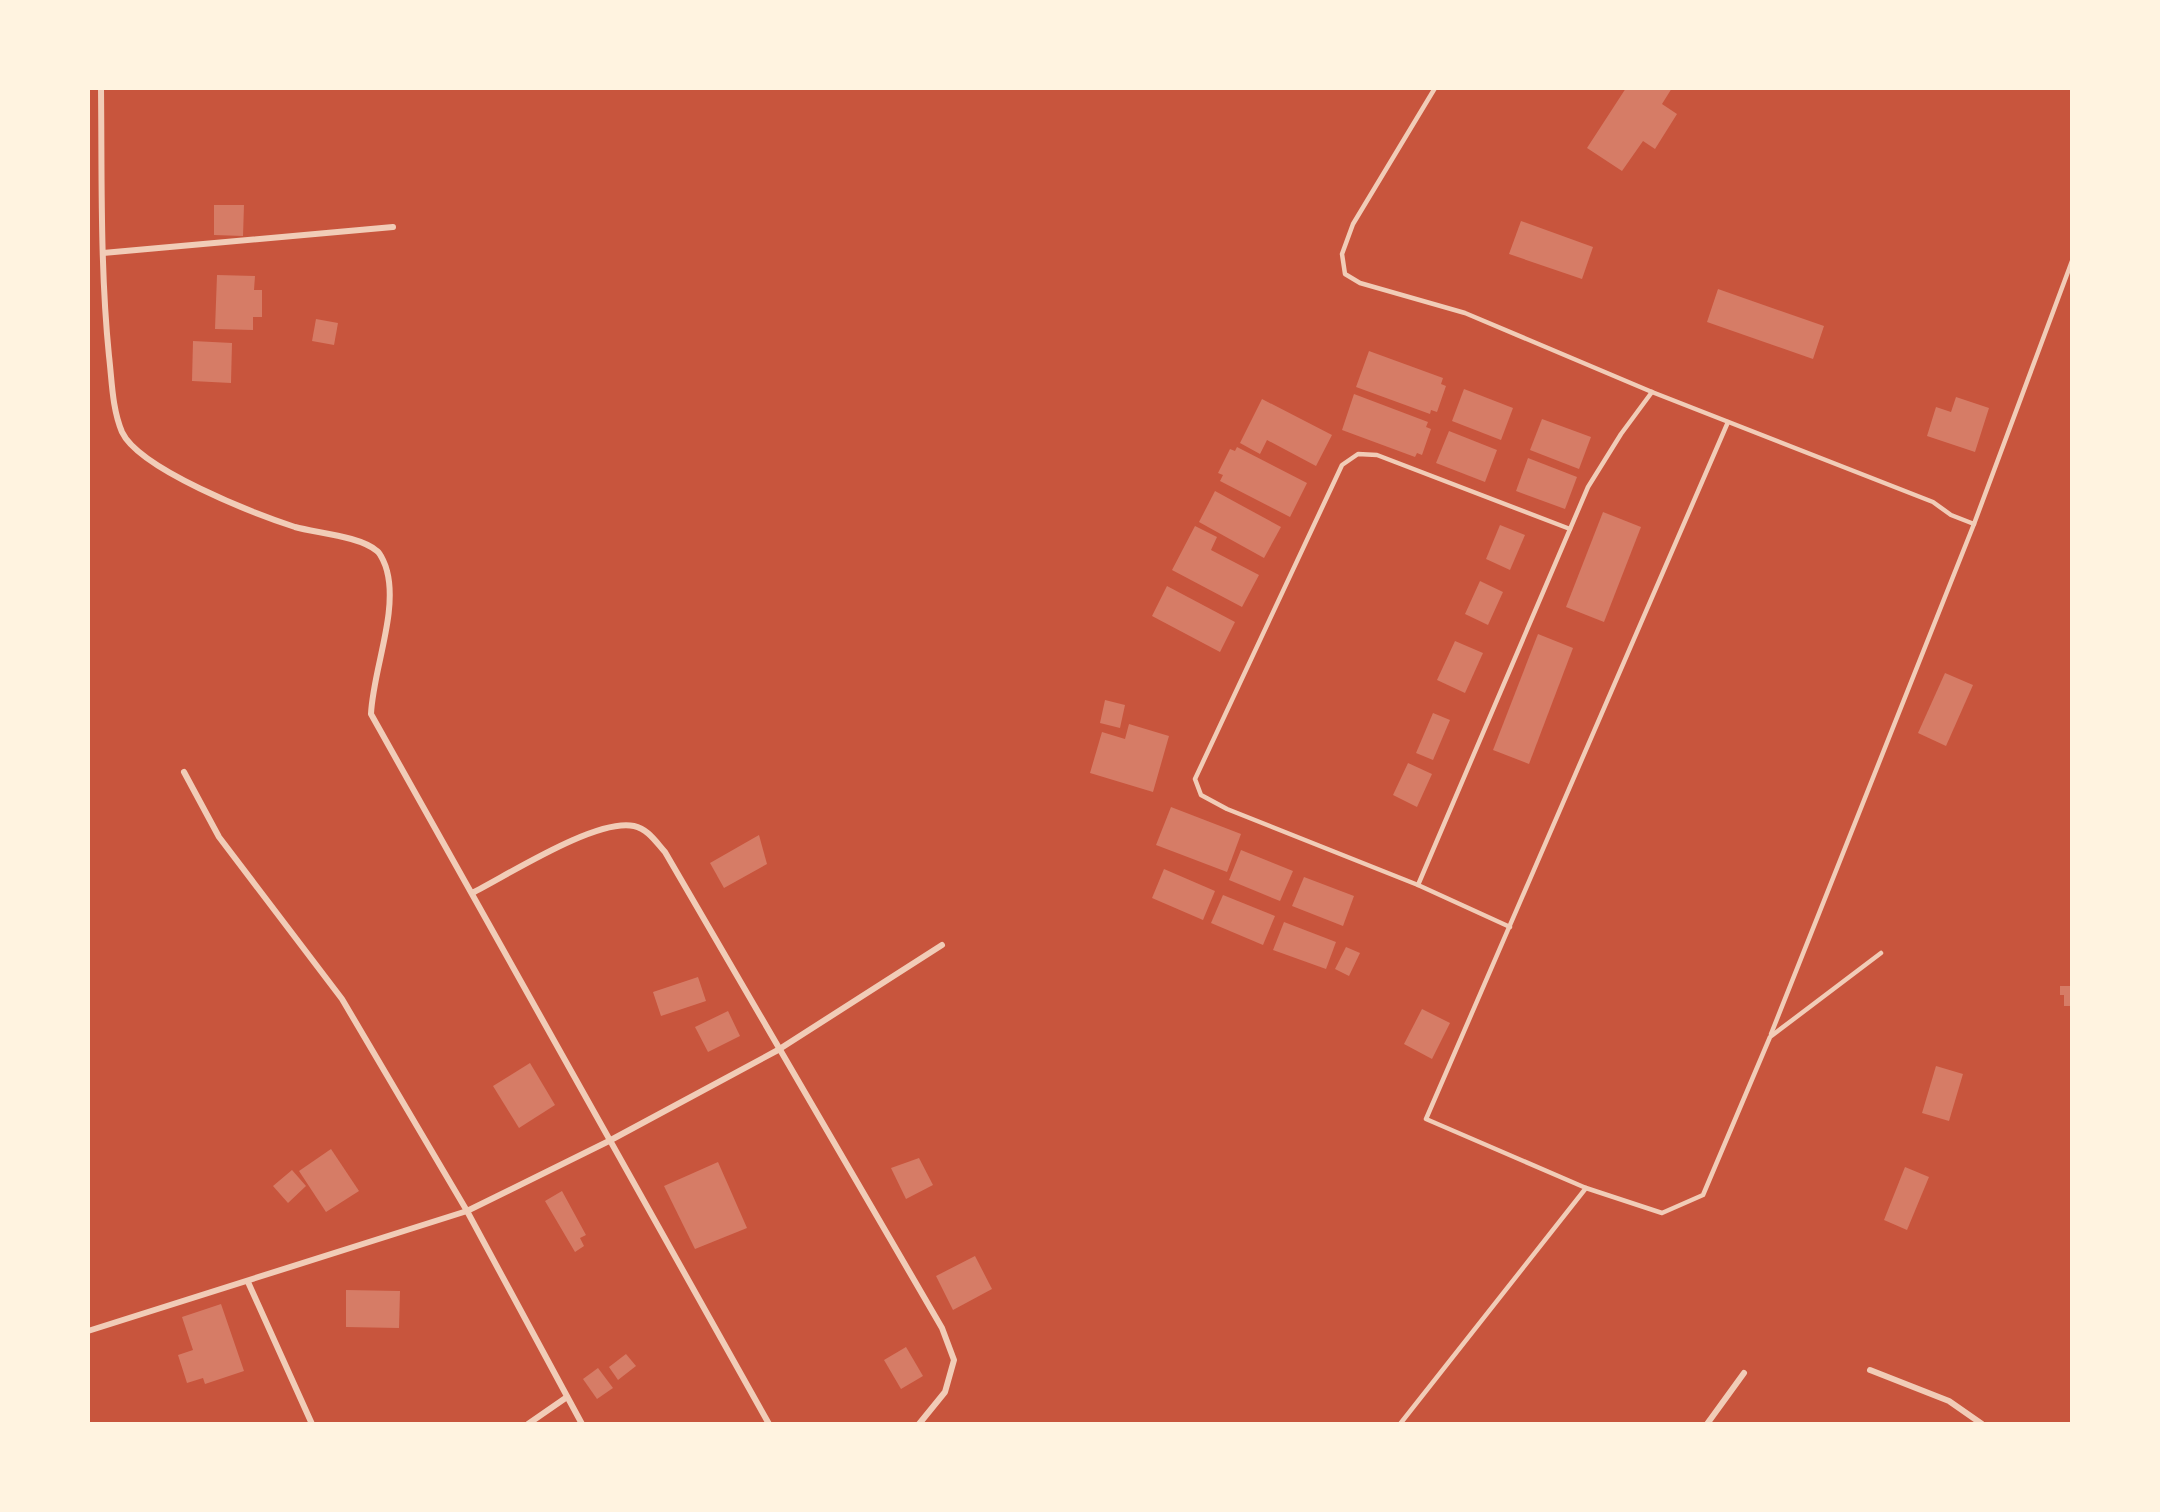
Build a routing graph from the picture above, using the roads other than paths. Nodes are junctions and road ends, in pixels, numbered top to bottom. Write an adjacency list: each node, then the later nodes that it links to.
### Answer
1 (101, 88): 4 (street)
2 (1434, 88): 6 (lane)
3 (393, 227): 4 (street)
4 (103, 253): 12 (street)
5 (2072, 261): 8 (lane)
6 (1652, 392): 7 (lane); 9 (lane)
7 (1728, 422): 8 (lane); 13 (lane)
8 (1974, 524): 16 (lane)
9 (1570, 529): 11 (lane); 11 (lane)
10 (184, 772): 20 (street)
11 (1418, 885): 13 (lane)
12 (472, 893): 17 (street); 18 (street)
13 (1510, 927): 19 (lane)
14 (942, 945): 17 (street)
15 (1881, 953): 16 (lane)
16 (1770, 1036): 19 (lane)
17 (778, 1050): 18 (street); 30 (street)
18 (609, 1141): 20 (street); 29 (street)
19 (1586, 1188): 31 (lane)
20 (467, 1211): 21 (street); 25 (street)
21 (248, 1282): 22 (street); 26 (street)
22 (88, 1331)
23 (1870, 1370): 33 (street)
24 (1744, 1373): 32 (street)
25 (567, 1397): 27 (street); 28 (street)
26 (312, 1424)
27 (528, 1424)
28 (582, 1424)
29 (769, 1424)
30 (919, 1424)
31 (1400, 1424)
32 (1707, 1424)
33 (1982, 1424)

